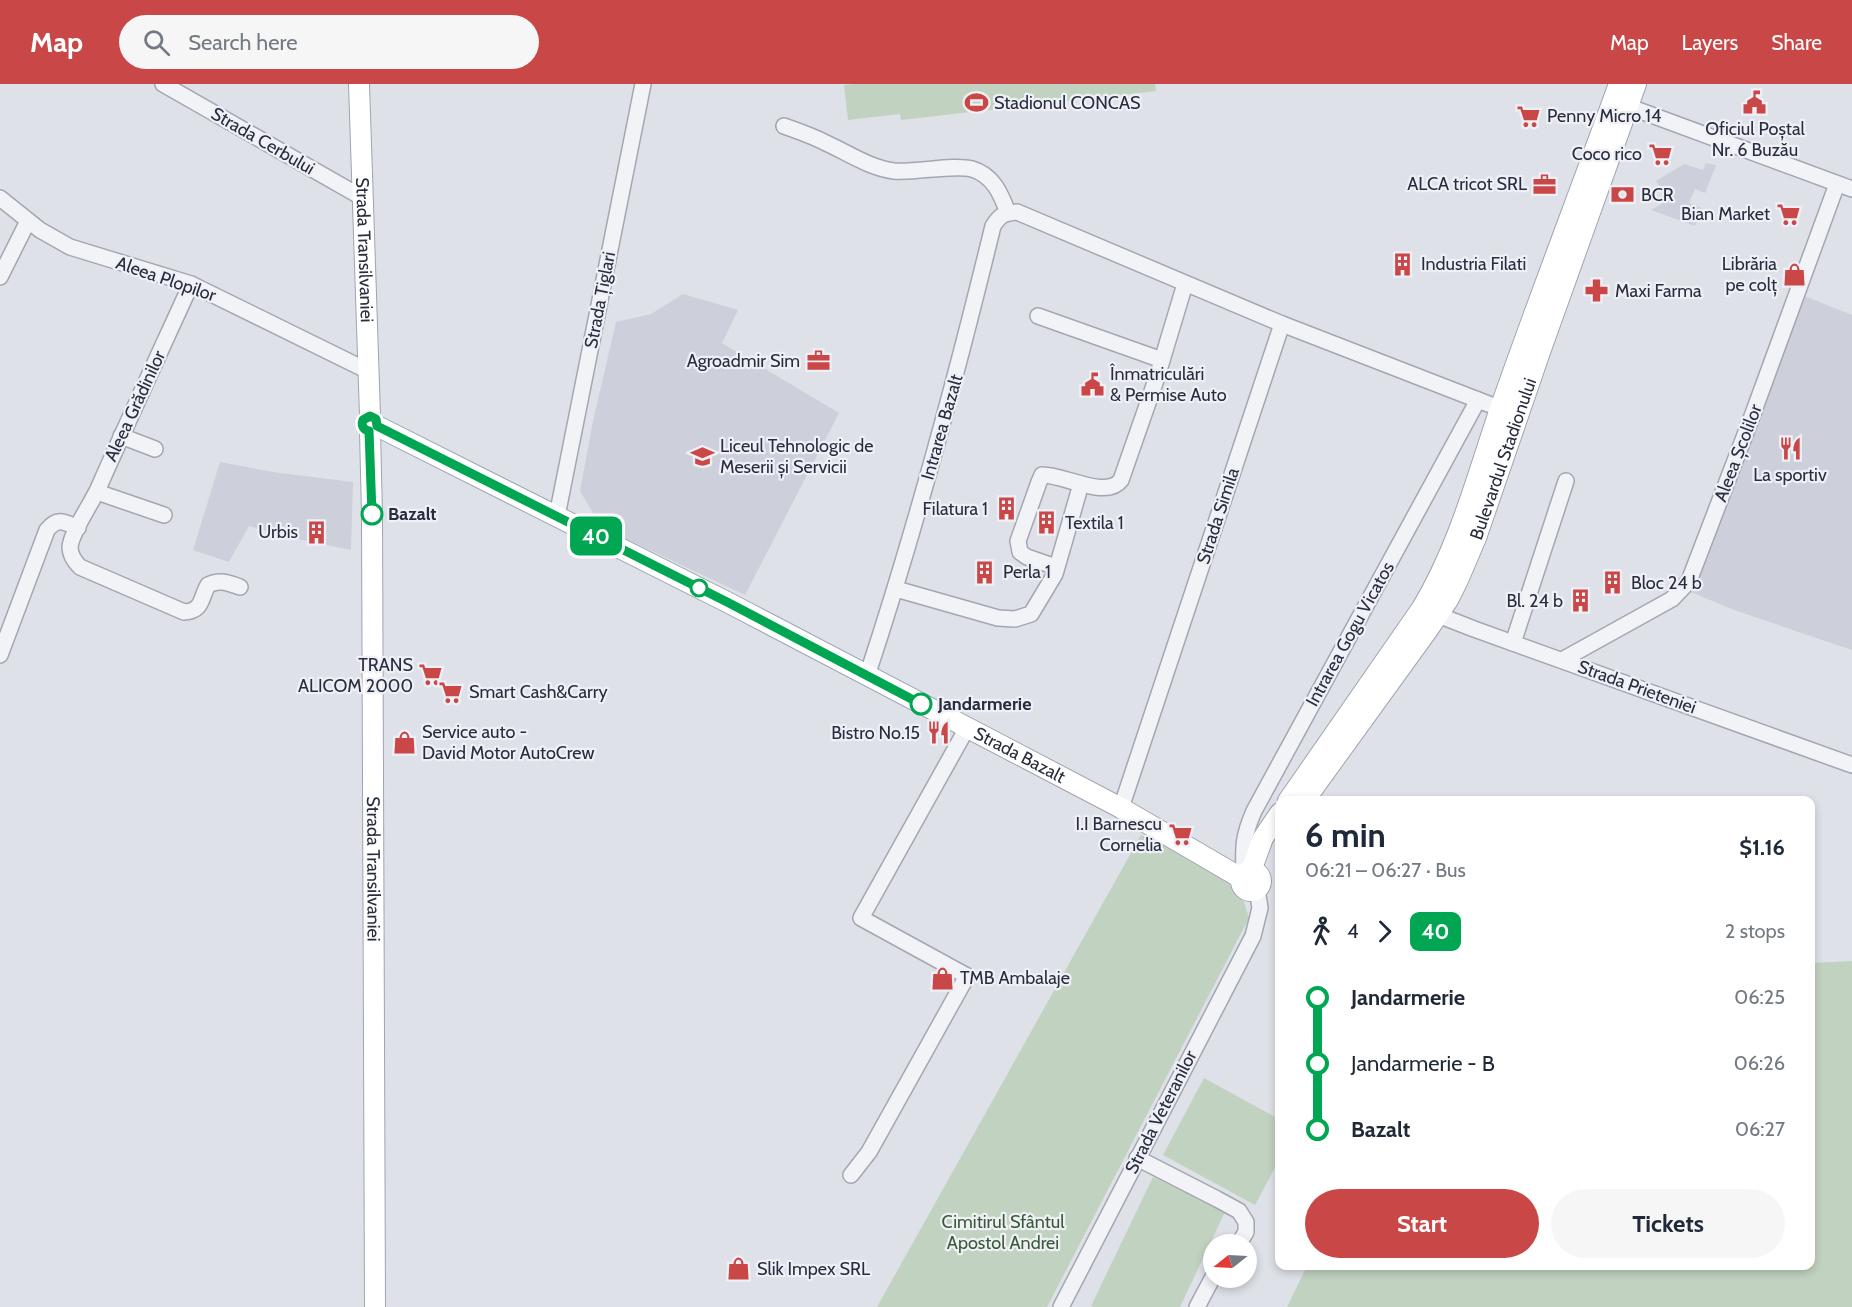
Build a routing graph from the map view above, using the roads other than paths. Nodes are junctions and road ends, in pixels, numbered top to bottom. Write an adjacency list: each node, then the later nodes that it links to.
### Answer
1 (163, 84): 10 (street, Strada Cerbului)
2 (359, 84): 10 (main road, Strada Transilvaniei)
3 (643, 84): 29 (street, Strada Țiglari)
4 (1636, 84): 5 (main road, Bulevardul Stadionului)
5 (1620, 97): 7 (street); 21 (main road, Bulevardul Stadionului)
6 (784, 126): 11 (street)
7 (1837, 184): 8 (street); 37 (street, Aleea Școlilor)
8 (1852, 189)
9 (0, 198): 12 (street, Aleea Plopilor)
10 (363, 198): 19 (main road, Strada Transilvaniei)
11 (1007, 213): 15 (street); 33 (street, Intrarea Bazalt)
12 (28, 221): 13 (street); 14 (street, Aleea Plopilor)
13 (0, 277)
14 (191, 284): 19 (street, Aleea Plopilor); 23 (street, Aleea Grădinilor)
15 (1185, 284): 17 (street); 18 (street)
16 (1038, 316): 18 (street)
17 (1282, 324): 20 (street); 43 (street, Strada Simila)
18 (1162, 360): 26 (street)
19 (368, 371): 22 (main road, Strada Transilvaniei)
20 (1478, 400): 21 (street); 46 (street, Intrarea Gogu Vicatos)
21 (1509, 412): 34 (main road, Bulevardul Stadionului)
22 (372, 424): 29 (main road, Strada Bazalt); 51 (main road, Strada Transilvaniei)
23 (121, 436): 24 (street); 27 (street, Aleea Grădinilor)
24 (154, 449)
25 (1566, 481): 35 (street)
26 (1081, 484): 31 (street); 31 (street)
27 (97, 492): 28 (street); 30 (street, Aleea Grădinilor)
28 (164, 515)
29 (557, 516): 38 (main road, Strada Bazalt)
30 (78, 528): 32 (street, Aleea Grădinilor); 36 (street)
31 (1056, 567): 33 (street)
32 (240, 587)
33 (896, 589): 38 (street, Intrarea Bazalt)
34 (1430, 612): 35 (street, Strada Prieteniei); 41 (main road, Bulevardul Stadionului); 42 (main road, Bulevardul Stadionului)
35 (1513, 643): 37 (street, Strada Prieteniei)
36 (0, 655)
37 (1562, 660): 40 (street, Strada Prieteniei)
38 (867, 676): 39 (main road, Strada Bazalt)
39 (967, 728): 43 (main road, Strada Bazalt); 48 (street)
40 (1852, 765)
41 (1292, 796)
42 (1307, 796)
43 (1121, 808): 46 (main road, Strada Bazalt)
44 (1275, 820): 46 (main road)
45 (1275, 844): 46 (main road)
46 (1251, 880): 47 (street, Strada Veteranilor)
47 (1137, 1158): 49 (street); 52 (street, Strada Veteranilor)
48 (851, 1175)
49 (1245, 1234)
50 (1207, 1288): 53 (street)
51 (375, 1307)
52 (1061, 1307)
53 (1197, 1307)

